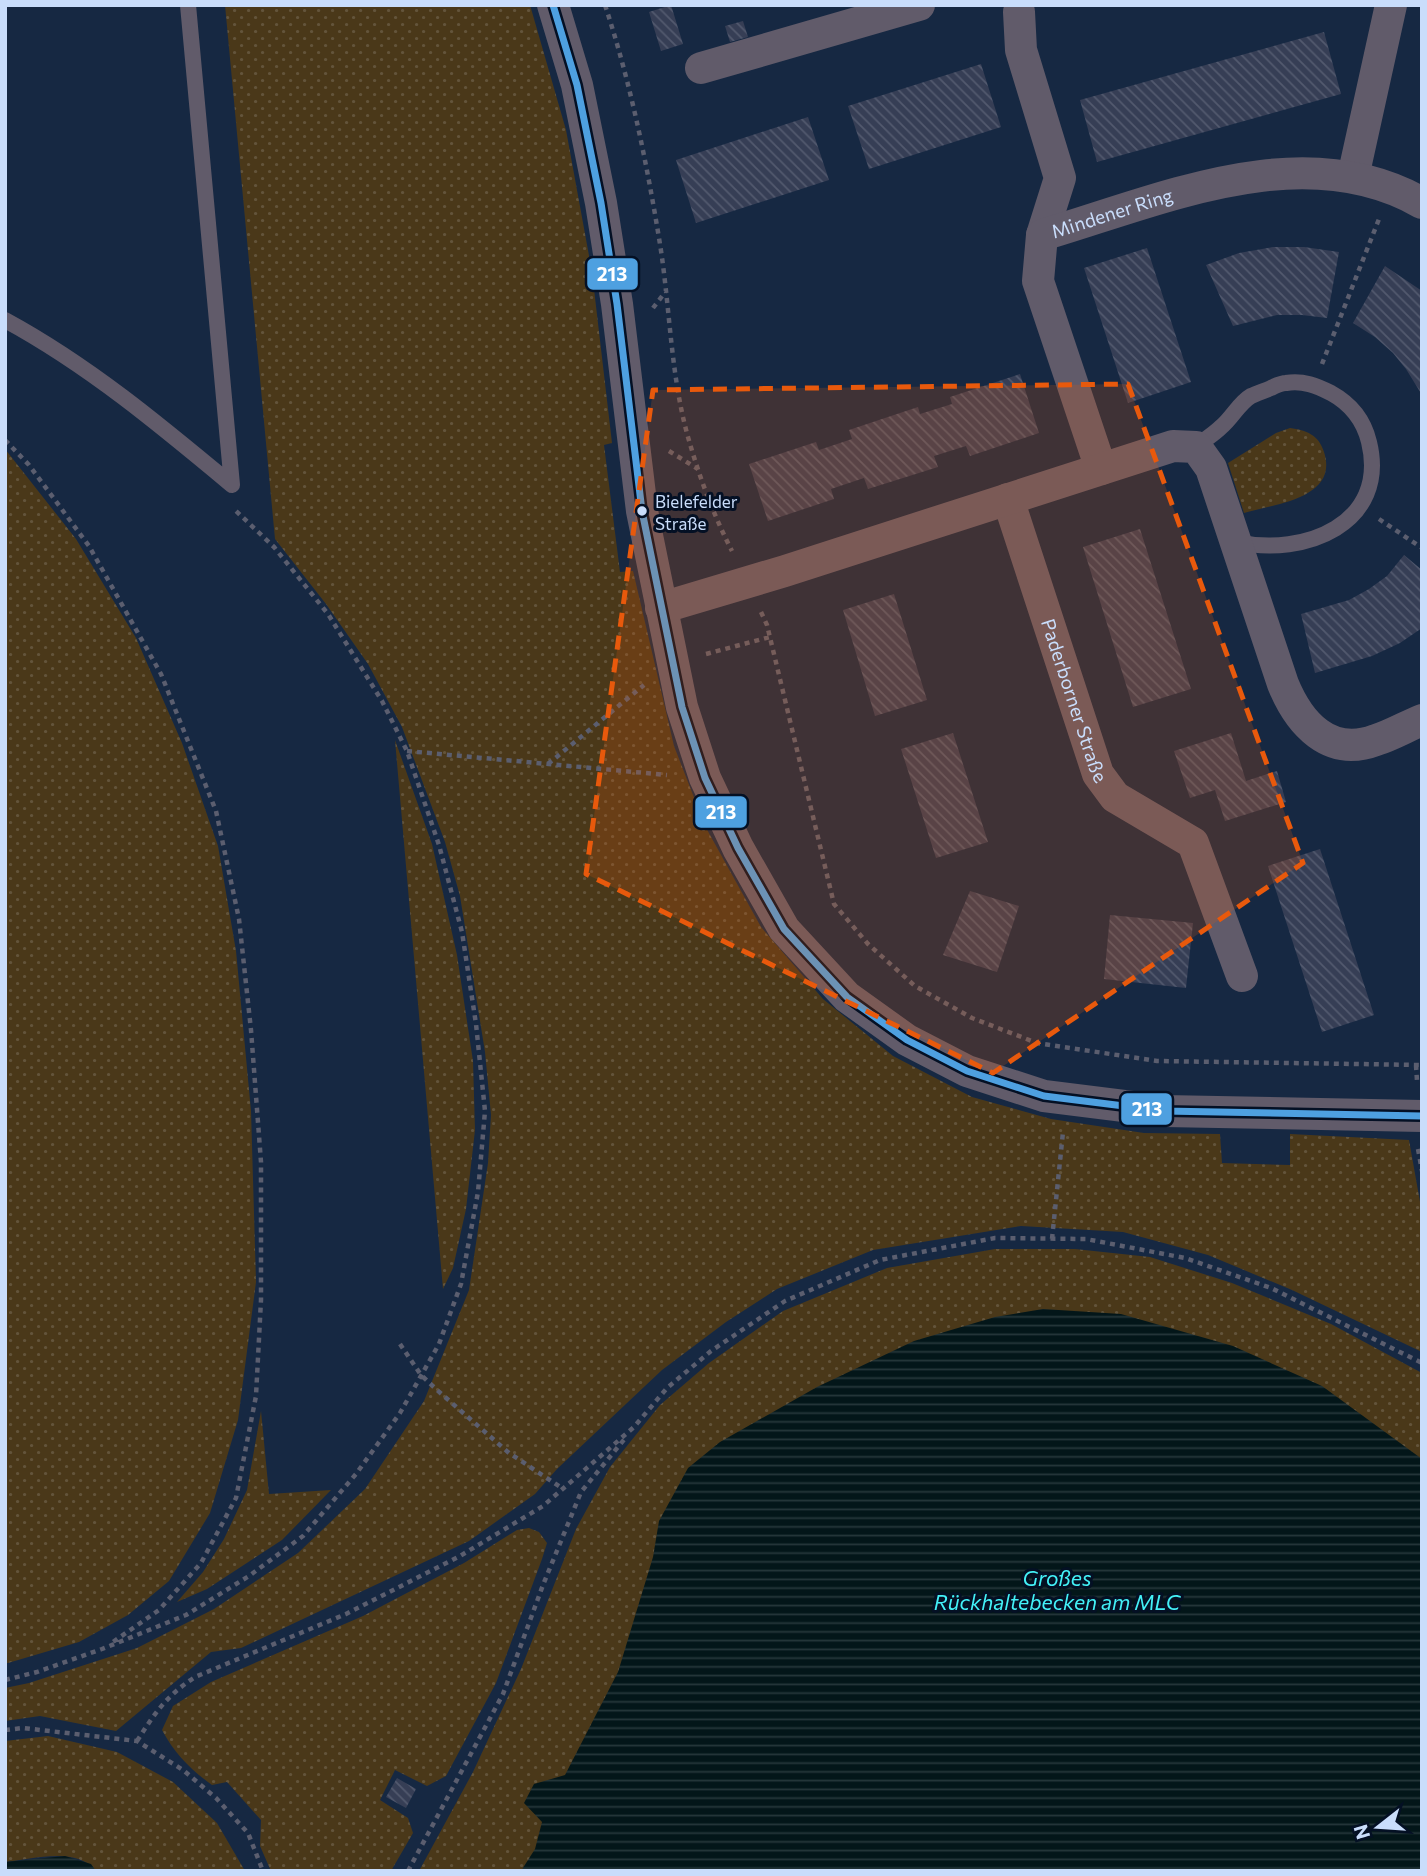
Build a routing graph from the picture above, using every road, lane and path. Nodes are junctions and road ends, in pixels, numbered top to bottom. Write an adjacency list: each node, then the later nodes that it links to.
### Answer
1 (188, 5): 12 (lane)
2 (553, 5): 23 (street)
3 (605, 5): 22 (path)
4 (919, 5): 7 (street)
5 (1391, 5): 8 (street)
6 (1019, 8): 11 (street)
7 (701, 68)
8 (1353, 177): 9 (street, Mindener Ring); 11 (street, Mindener Ring)
9 (1390, 190): 10 (street, Mindener Ring); 13 (path)
10 (1422, 203)
11 (1042, 235): 16 (street, Mindener Ring)
12 (5, 320)
13 (1314, 384): 15 (lane); 18 (lane)
14 (5, 440): 40 (path)
15 (1196, 447): 16 (street); 19 (street)
16 (1101, 469): 17 (street)
17 (1008, 499): 22 (street); 30 (street, Paderborner Straße)
18 (1361, 507): 19 (lane); 21 (path)
19 (1237, 542): 26 (street)
20 (274, 547): 27 (path)
21 (1422, 548)
22 (747, 581): 23 (street); 24 (path)
23 (660, 608): 25 (street)
24 (769, 638): 25 (path); 31 (path)
25 (671, 662): 28 (path); 29 (street)
26 (1422, 720)
27 (407, 751): 28 (path); 37 (path)
28 (547, 765): 29 (path)
29 (705, 778): 32 (street)
30 (1242, 976)
31 (1422, 1065)
32 (1061, 1098): 33 (street); 34 (path)
33 (1422, 1116)
34 (1052, 1239): 36 (path); 38 (path)
35 (400, 1344): 37 (path)
36 (1422, 1363)
37 (421, 1375): 39 (path); 40 (path)
38 (634, 1427): 39 (path); 45 (path)
39 (562, 1488): 43 (path)
40 (102, 1649): 41 (path)
41 (5, 1680)
42 (5, 1730): 43 (path)
43 (137, 1741): 44 (path)
44 (262, 1871)
45 (408, 1871)

